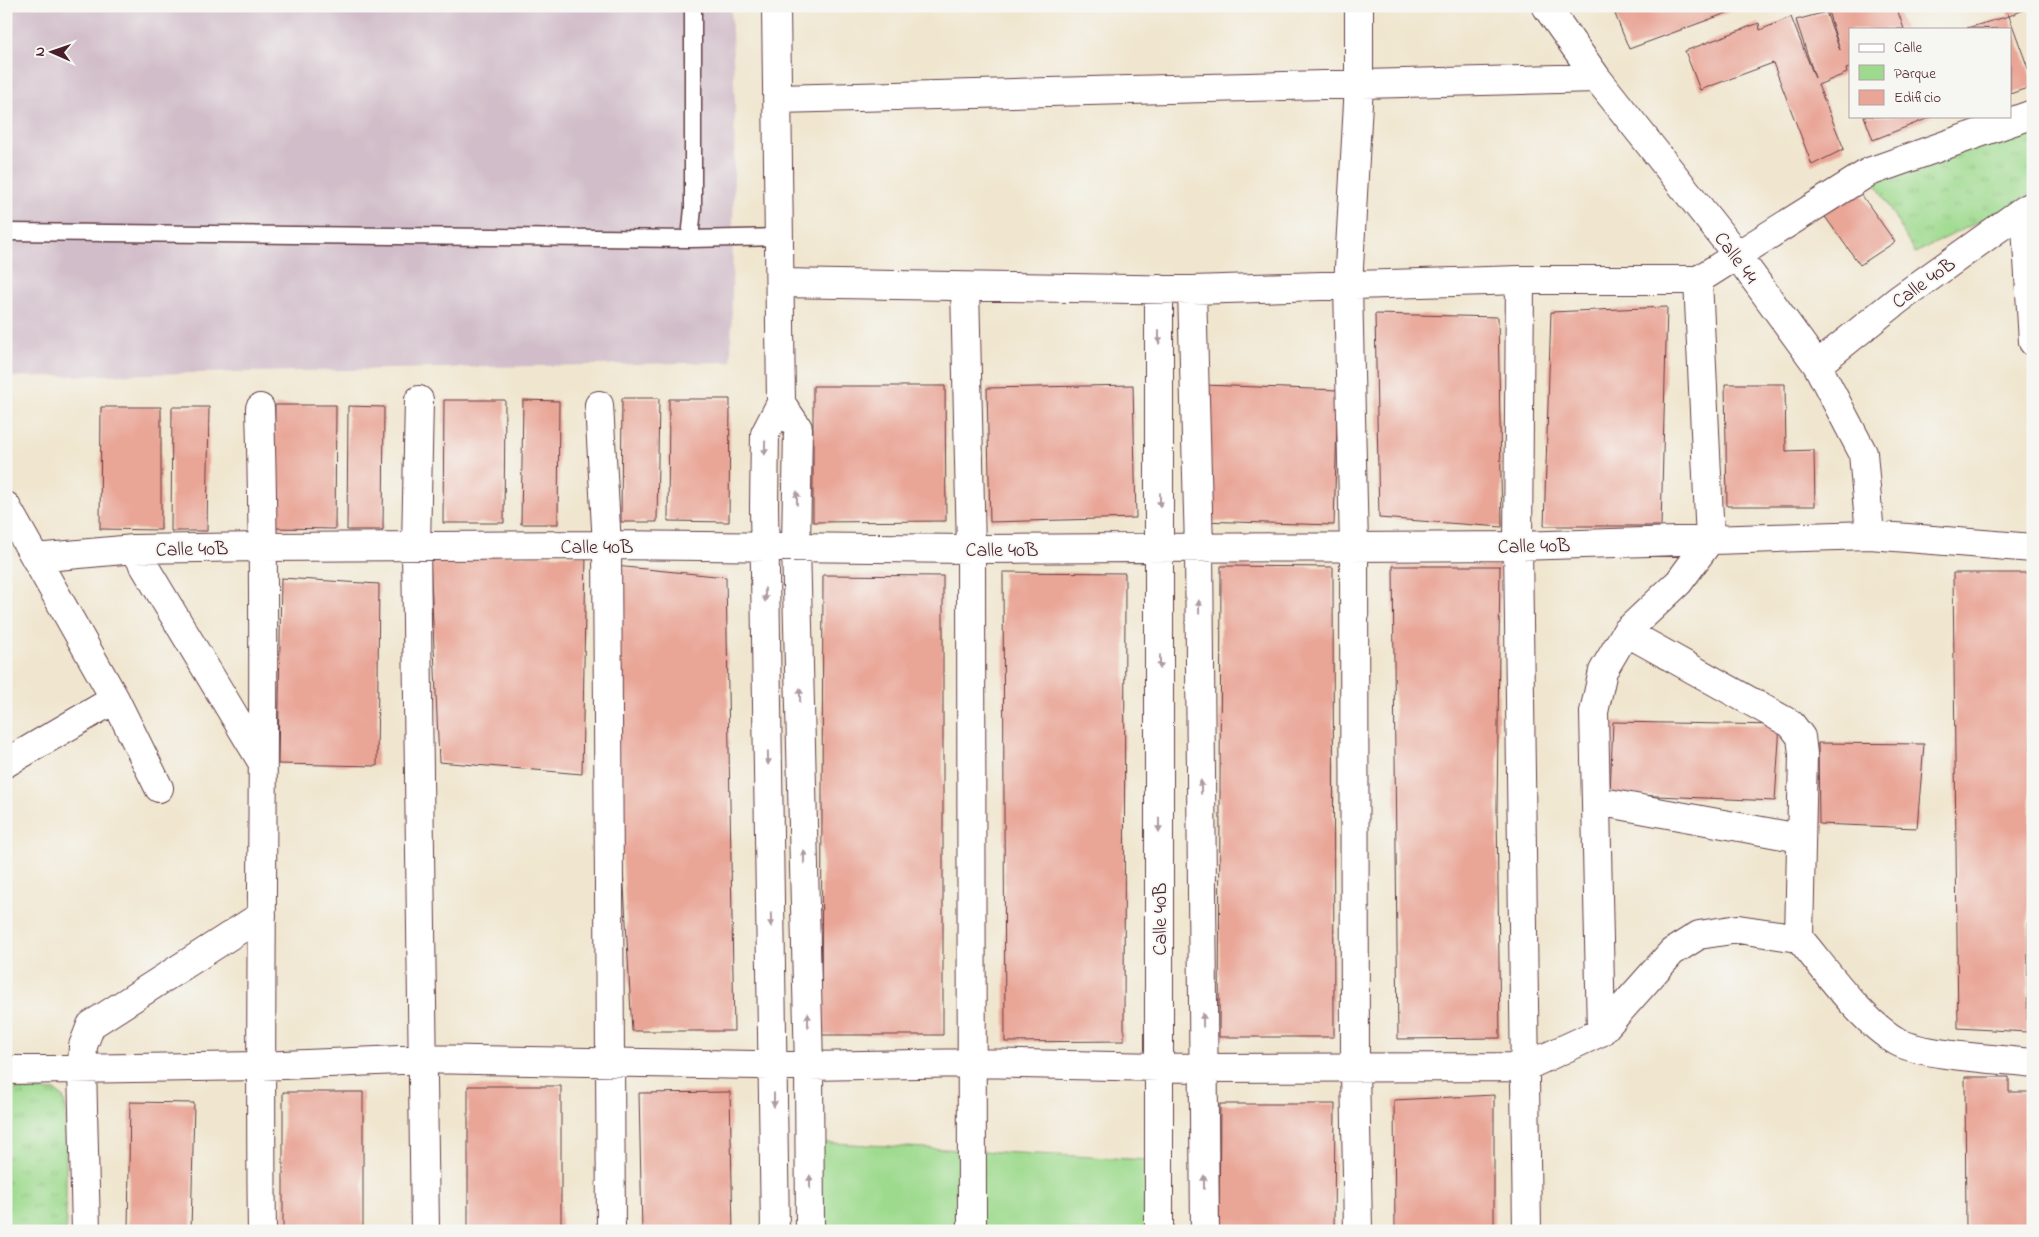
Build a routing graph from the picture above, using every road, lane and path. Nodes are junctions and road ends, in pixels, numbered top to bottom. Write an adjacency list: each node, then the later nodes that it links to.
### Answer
1 (693, 6): 12 (lane)
2 (776, 6): 7 (street)
3 (1359, 6): 6 (street)
4 (1546, 6): 5 (street, Calle 44)
5 (1597, 78): 6 (street); 13 (street, Calle 44)
6 (1359, 84): 7 (street); 17 (street)
7 (778, 99): 11 (street)
8 (2033, 114): 13 (street)
9 (2029, 207): 21 (street); 22 (street, Calle 40B)
10 (6, 232): 12 (lane)
11 (780, 237): 12 (lane); 16 (street)
12 (690, 239)
13 (1737, 256): 15 (street); 22 (street, Calle 44)
14 (1520, 280): 15 (street); 17 (street); 32 (street)
15 (1698, 280): 29 (street)
16 (780, 283): 18 (street); 24 (street)
17 (1348, 286): 20 (street); 36 (street)
18 (965, 287): 19 (street); 41 (street)
19 (1159, 289): 20 (street); 37 (street, Calle 40B, one-way to 37)
20 (1192, 290): 38 (street)
21 (2033, 342)
22 (1817, 365): 28 (street, Calle 44)
23 (419, 400): 34 (street)
24 (781, 403): 31 (street, one-way to 24); 35 (street, one-way to 35)
25 (599, 405): 30 (street)
26 (260, 408): 33 (street)
27 (6, 506): 42 (street)
28 (1870, 536): 29 (street, Calle 40B); 39 (street, Calle 40B)
29 (1710, 540): 32 (street, Calle 40B); 43 (street)
30 (607, 545): 34 (street, Calle 40B); 35 (street, Calle 40B); 56 (street)
31 (796, 546): 35 (street, Calle 40B); 41 (street, Calle 40B); 59 (street, one-way to 31)
32 (1518, 546): 36 (street, Calle 40B); 60 (street)
33 (264, 547): 34 (street, Calle 40B); 40 (street, Calle 40B); 45 (street)
34 (416, 547): 53 (street)
35 (764, 547): 57 (street, one-way to 57)
36 (1354, 547): 38 (street, Calle 40B); 64 (street)
37 (1160, 548): 38 (street, Calle 40B); 41 (street, Calle 40B); 62 (street, Calle 40B, one-way to 62)
38 (1199, 548): 63 (street, one-way to 38)
39 (2033, 548)
40 (134, 549): 42 (street, Calle 40B); 45 (street)
41 (972, 549): 55 (street)
42 (35, 558): 44 (street)
43 (1626, 632): 48 (street); 49 (street)
44 (115, 698): 46 (street); 47 (street)
45 (262, 762): 50 (street)
46 (6, 763)
47 (159, 788)
48 (1596, 801): 49 (street); 52 (street)
49 (1800, 838): 51 (street)
50 (262, 915): 58 (street); 61 (street)
51 (1799, 938): 52 (street); 54 (street)
52 (1601, 1032): 60 (street)
53 (423, 1059): 56 (street); 58 (street); 68 (street)
54 (2033, 1062)
55 (972, 1063): 59 (street); 62 (street); 72 (street)
56 (610, 1064): 57 (street); 69 (street)
57 (774, 1065): 59 (street); 70 (street, one-way to 70)
58 (260, 1066): 61 (street); 67 (street)
59 (809, 1066): 71 (street, one-way to 59)
60 (1525, 1067): 64 (street); 76 (street)
61 (82, 1068): 65 (street); 66 (street)
62 (1158, 1068): 63 (street); 73 (street, Calle 40B)
63 (1204, 1068): 64 (street); 74 (street, one-way to 63)
64 (1355, 1068): 75 (street)
65 (6, 1070)
66 (86, 1231)
67 (262, 1231)
68 (425, 1231)
69 (611, 1231)
70 (775, 1231)
71 (810, 1231)
72 (972, 1231)
73 (1159, 1231)
74 (1204, 1231)
75 (1358, 1231)
76 (1527, 1231)

